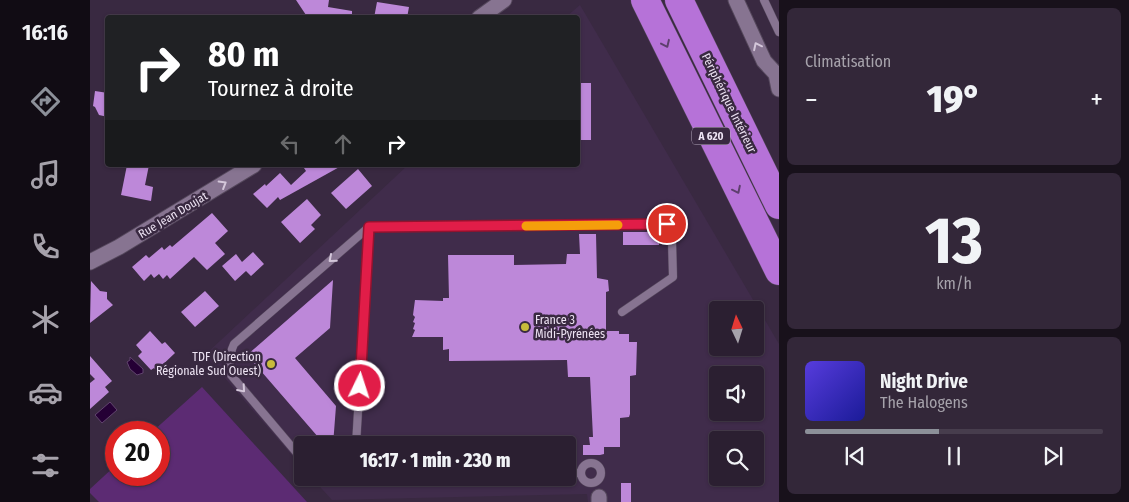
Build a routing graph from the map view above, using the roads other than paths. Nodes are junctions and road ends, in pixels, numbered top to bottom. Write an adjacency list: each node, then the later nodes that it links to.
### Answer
1 (504, 0): 6 (street)
2 (645, 0): 13 (highway, A 620, one-way to 13)
3 (679, 0): 10 (highway, Périphérique Intérieur / A 620)
4 (736, 0): 8 (street, one-way to 4)
5 (764, 0): 7 (lane)
6 (483, 15)
7 (779, 32)
8 (779, 89)
9 (251, 167): 12 (street, Rue Jean Doujat, one-way to 9)
10 (779, 205)
11 (369, 227): 14 (lane); 15 (lane); 16 (lane, one-way to 16)
12 (90, 262)
13 (779, 271)
14 (622, 312)
15 (357, 436)
16 (294, 450)
17 (576, 473): 18 (lane)
18 (581, 473): 19 (lane); 19 (lane)
19 (596, 481): 20 (lane)
20 (599, 500)

